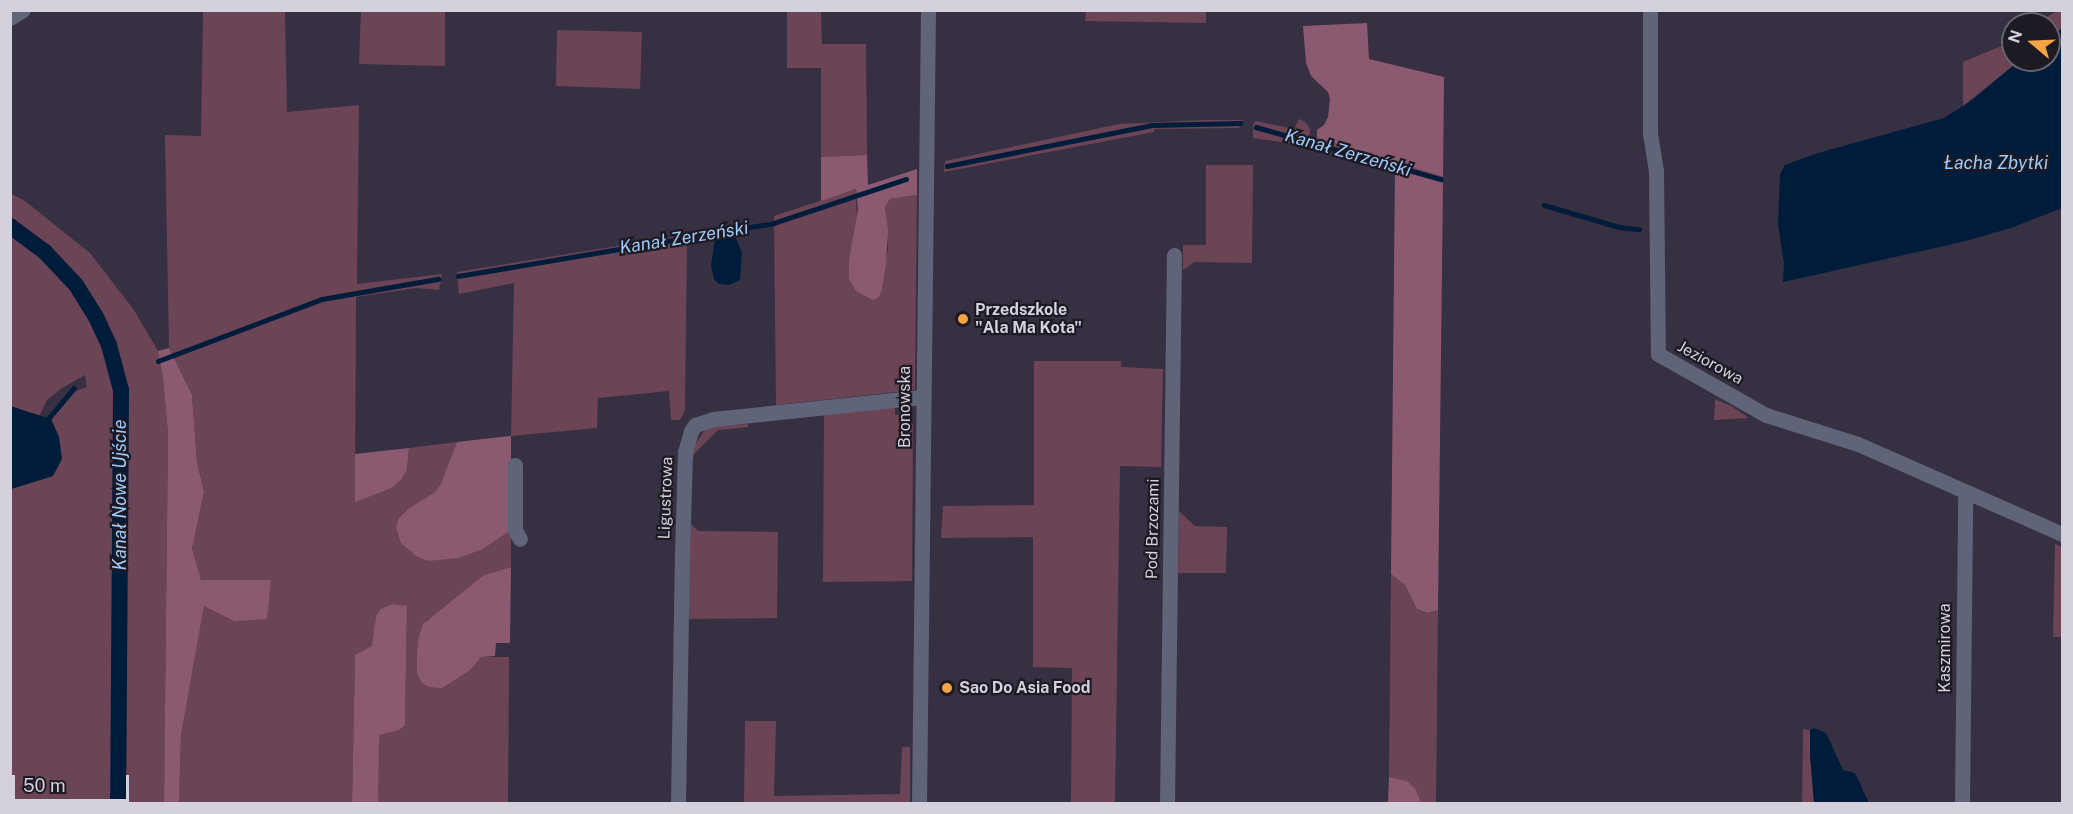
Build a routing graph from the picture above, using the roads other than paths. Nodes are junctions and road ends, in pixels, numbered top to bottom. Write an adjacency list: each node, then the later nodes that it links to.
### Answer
1 (23, 10): 4 (street)
2 (928, 10): 6 (street, Bronowska)
3 (1650, 10): 8 (street, Jeziorowa)
4 (10, 18)
5 (1174, 255): 13 (street, Pod Brzozami)
6 (922, 397): 11 (street, Ligustrowa); 12 (street, Bronowska)
7 (515, 465): 10 (street)
8 (1965, 493): 9 (street, Jeziorowa); 14 (street, Kaszmirowa)
9 (2062, 534)
10 (520, 539)
11 (678, 804)
12 (919, 804)
13 (1167, 804)
14 (1962, 804)

